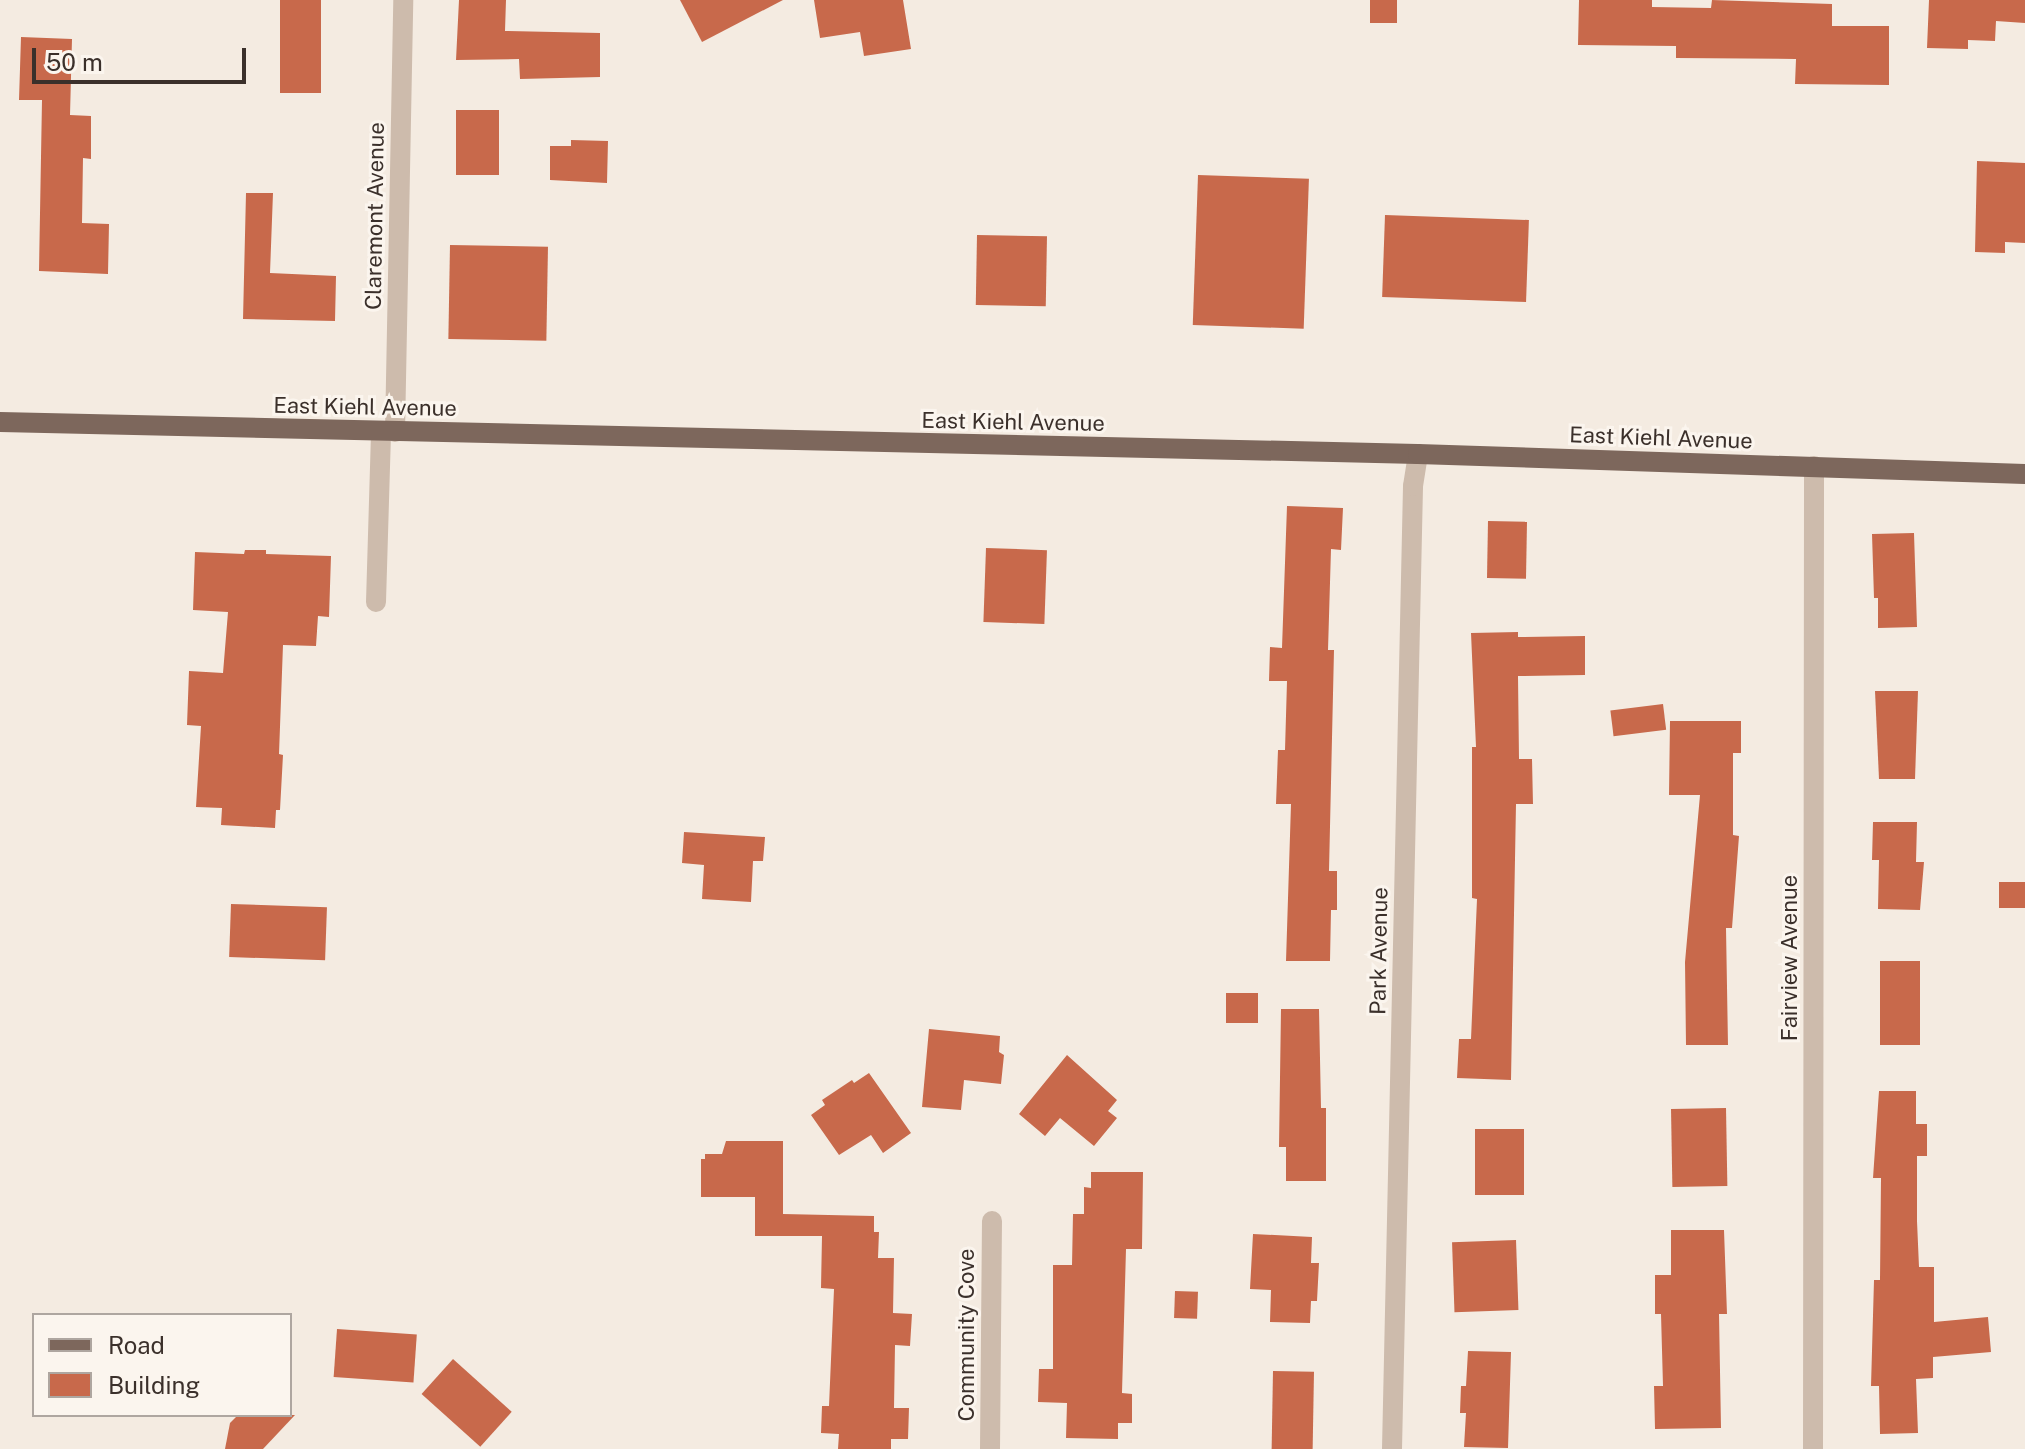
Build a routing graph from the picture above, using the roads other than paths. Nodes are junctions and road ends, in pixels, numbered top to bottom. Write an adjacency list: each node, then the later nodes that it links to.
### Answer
1 (403, 0): 3 (street, Claremont Avenue)
2 (0, 422): 3 (main road, East Kiehl Avenue)
3 (388, 432): 4 (main road, East Kiehl Avenue); 7 (street, Claremont Avenue)
4 (1418, 454): 5 (main road, East Kiehl Avenue); 10 (street, Park Avenue)
5 (1814, 466): 6 (main road, East Kiehl Avenue); 11 (street, Fairview Avenue)
6 (2025, 474)
7 (376, 602)
8 (992, 1221): 9 (street, Community Cove)
9 (990, 1449)
10 (1392, 1449)
11 (1813, 1449)

